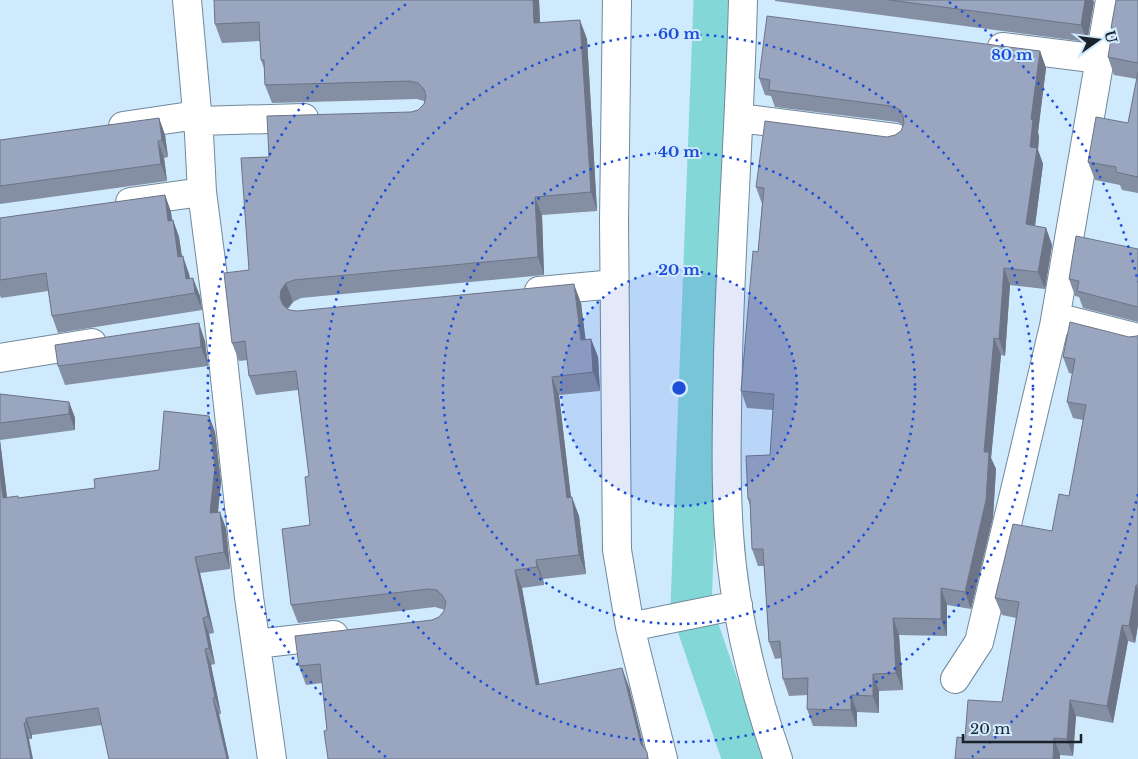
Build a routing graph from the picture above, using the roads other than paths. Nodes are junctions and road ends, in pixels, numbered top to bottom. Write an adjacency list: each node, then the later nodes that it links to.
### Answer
1 (187, 0): 9 (street)
2 (617, 0): 15 (street)
3 (1110, 0): 7 (street)
4 (743, 7): 5 (street); 10 (street)
5 (772, 17)
6 (974, 43): 7 (street)
7 (1100, 59): 17 (street)
8 (327, 117): 9 (street)
9 (198, 118): 11 (street); 13 (street)
10 (739, 118): 12 (street); 23 (street)
11 (99, 129)
12 (895, 138)
13 (202, 192): 14 (street); 18 (street)
14 (106, 205)
15 (615, 284): 16 (street); 24 (street)
16 (517, 293)
17 (1056, 317): 20 (street); 27 (street)
18 (220, 323): 19 (street); 26 (street)
19 (191, 328)
20 (1138, 338)
21 (114, 340): 22 (street)
22 (0, 358)
23 (733, 606): 24 (street); 30 (street)
24 (642, 624): 29 (street)
25 (360, 632): 26 (street)
26 (256, 644): 28 (street)
27 (955, 679)
28 (272, 759)
29 (663, 759)
30 (778, 759)

